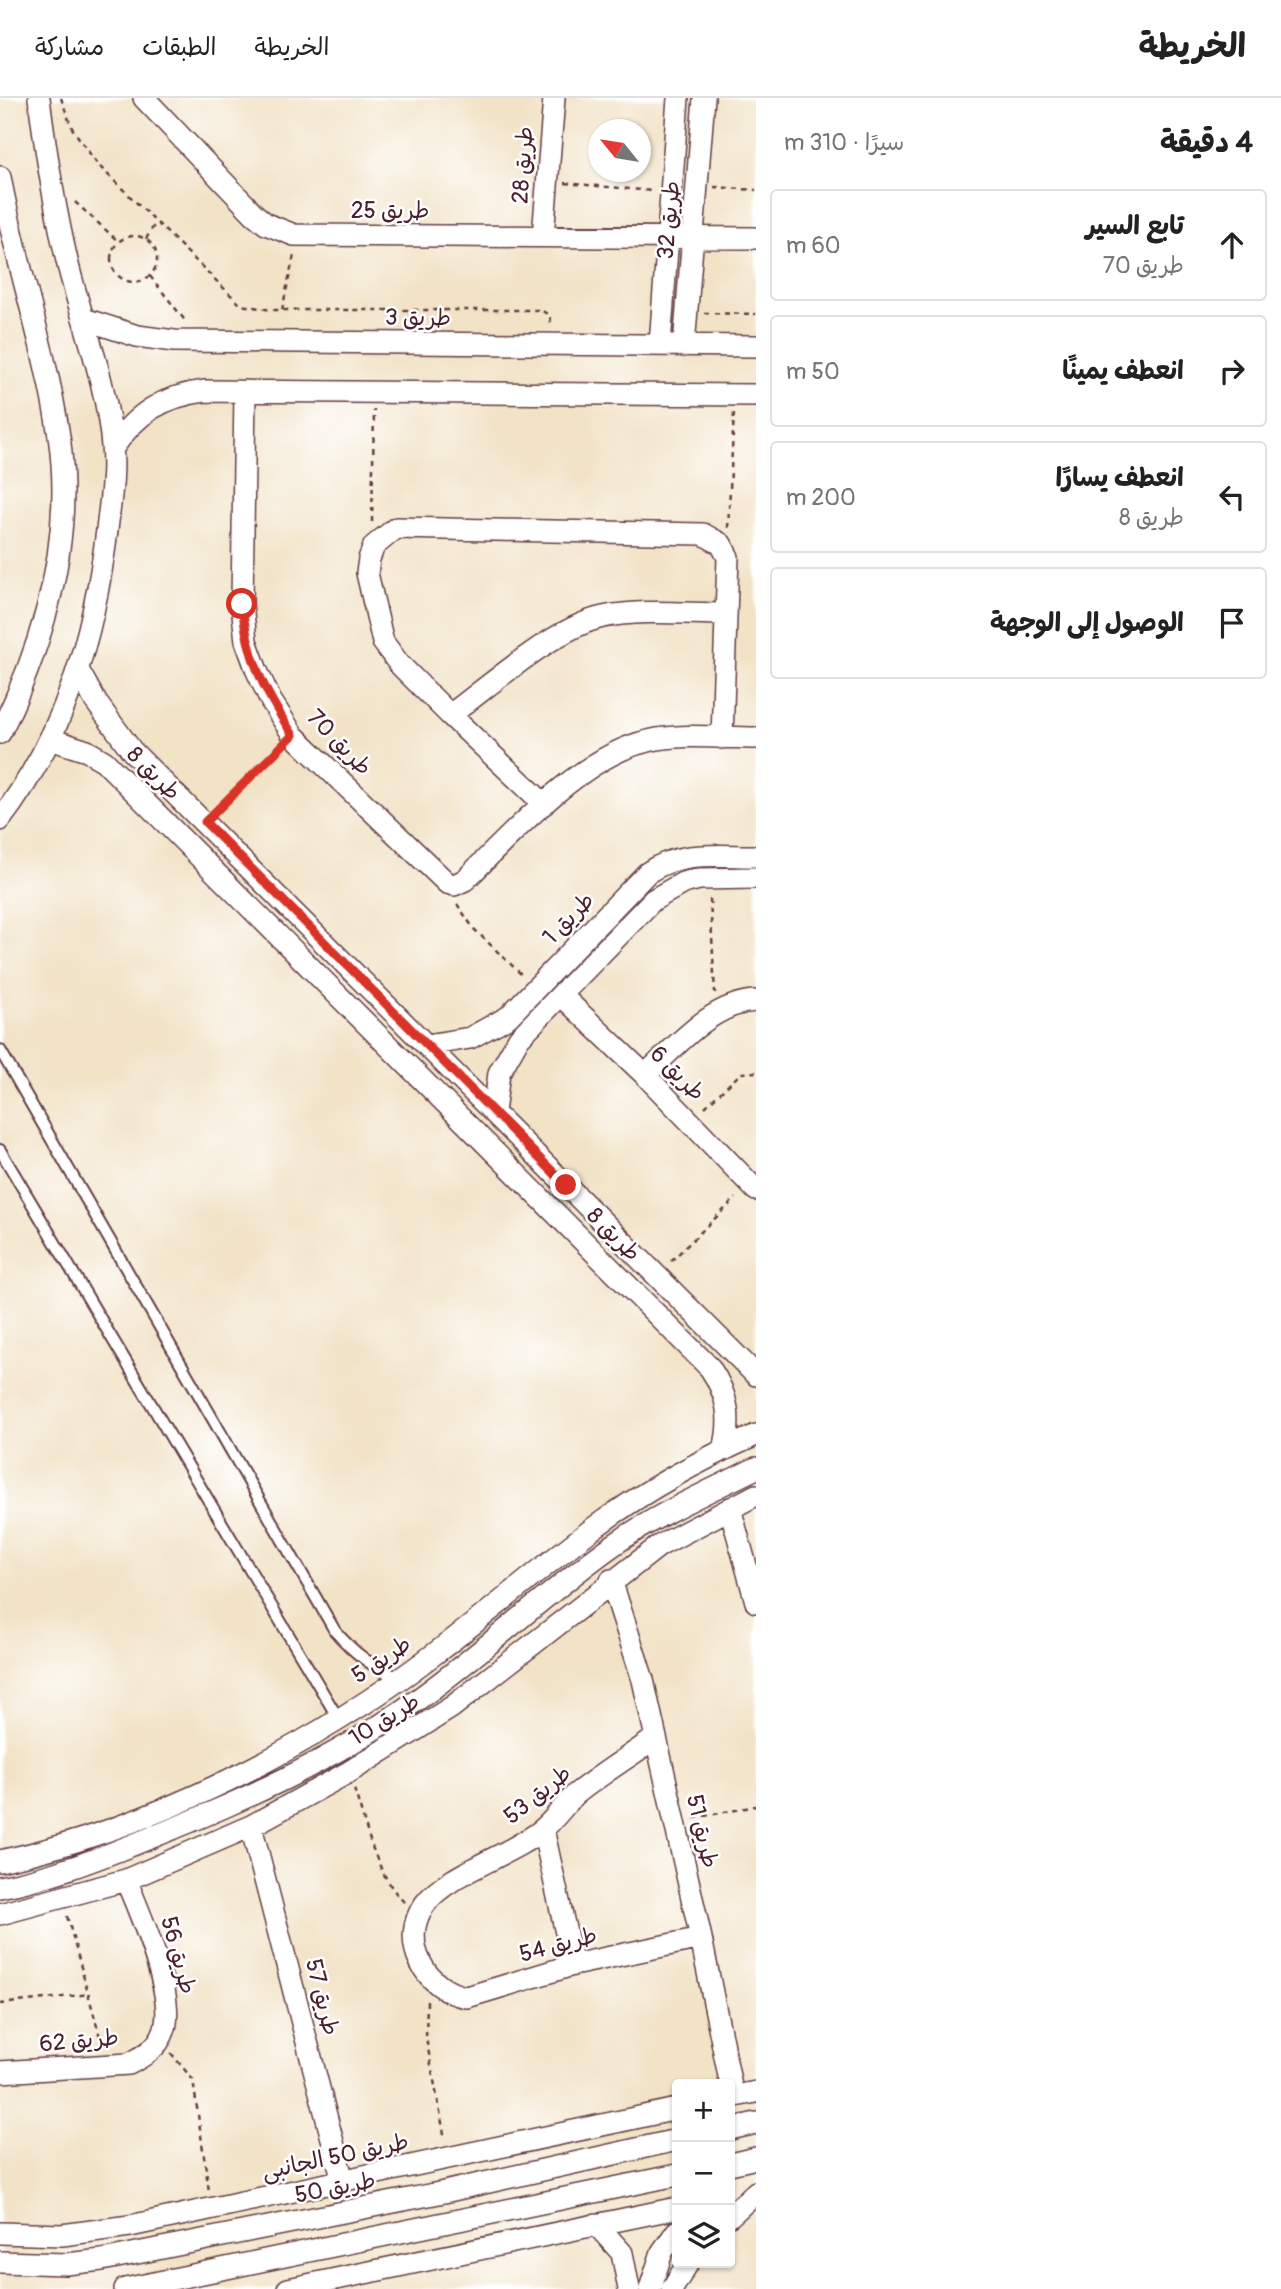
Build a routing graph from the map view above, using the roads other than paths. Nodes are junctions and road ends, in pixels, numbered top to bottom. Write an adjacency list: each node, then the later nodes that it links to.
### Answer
1 (39, 98): 11 (street)
2 (144, 98): 7 (street, طريق 25)
3 (554, 98): 7 (street, طريق 28)
4 (678, 98): 8 (street, طريق 32)
5 (704, 98): 9 (street, طريق 32)
6 (0, 177): 21 (street)
7 (543, 237): 8 (street, طريق 25)
8 (668, 237): 9 (street, طريق 25); 12 (street, طريق 32)
9 (693, 237): 10 (street); 13 (street, طريق 32)
10 (756, 238)
11 (84, 318): 12 (street, طريق 3); 17 (street)
12 (660, 345): 13 (street, طريق 3)
13 (684, 346): 14 (street, طريق 3)
14 (756, 346)
15 (245, 391): 16 (street); 17 (street); 25 (street, طريق 70)
16 (756, 395)
17 (113, 447): 19 (street)
18 (726, 614): 20 (street); 20 (street); 22 (street)
19 (78, 670): 24 (street); 31 (street, طريق 8)
20 (450, 715): 25 (street)
21 (0, 733)
22 (722, 738): 23 (street); 25 (street)
23 (756, 738)
24 (50, 739): 26 (street); 39 (street, طريق 8)
25 (544, 804)
26 (0, 820)
27 (756, 856): 31 (street, طريق 1)
28 (756, 878): 29 (street)
29 (561, 995): 33 (street, طريق 6); 34 (street)
30 (756, 1002): 33 (street)
31 (427, 1045): 34 (street, طريق 8)
32 (0, 1050): 47 (lane)
33 (645, 1075): 36 (street, طريق 6)
34 (495, 1113): 37 (street, طريق 8)
35 (0, 1150): 48 (lane)
36 (753, 1187)
37 (756, 1375)
38 (756, 1436): 39 (street, طريق 5)
39 (724, 1450): 43 (street, طريق 5)
40 (756, 1468): 44 (street)
41 (756, 1495): 42 (street, طريق 10)
42 (730, 1508): 45 (street, طريق 10); 46 (street)
43 (579, 1541): 44 (street); 47 (street, طريق 5)
44 (591, 1561): 54 (street)
45 (611, 1580): 49 (street, طريق 51); 50 (street, طريق 10)
46 (756, 1602)
47 (399, 1678): 48 (street, طريق 5)
48 (338, 1718): 52 (street, طريق 5)
49 (655, 1738): 51 (street, طريق 53); 56 (street, طريق 51)
50 (251, 1826): 53 (street, طريق 10); 71 (street, طريق 57)
51 (543, 1829): 57 (street); 58 (street, طريق 53)
52 (0, 1861)
53 (126, 1880): 55 (street, طريق 10); 59 (street, طريق 56)
54 (0, 1887)
55 (0, 1914)
56 (701, 1938): 57 (street, طريق 54); 61 (street, طريق 51)
57 (573, 1965): 58 (street, طريق 54)
58 (432, 1982)
59 (156, 2045): 60 (street, طريق 62)
60 (0, 2072)
61 (728, 2079)
62 (756, 2092): 63 (street)
63 (735, 2096)
64 (672, 2110): 71 (street, طريق 50 الجانبى)
65 (756, 2123): 66 (street)
66 (735, 2128)
67 (672, 2141): 81 (street, طريق 50)
68 (756, 2158): 69 (street)
69 (735, 2163)
70 (672, 2176): 76 (street)
71 (343, 2181): 78 (street, طريق 50 الجانبى)
72 (756, 2192): 73 (street); 75 (street)
73 (735, 2196)
74 (672, 2209): 77 (street)
75 (735, 2211)
76 (474, 2219): 80 (street); 83 (street)
77 (596, 2224): 80 (street); 85 (street)
78 (0, 2233)
79 (672, 2238): 86 (street)
80 (479, 2250): 84 (street)
81 (0, 2262)
82 (685, 2268): 87 (street)
83 (125, 2289)
84 (288, 2289)
85 (629, 2289)
86 (650, 2289)
87 (672, 2289)

